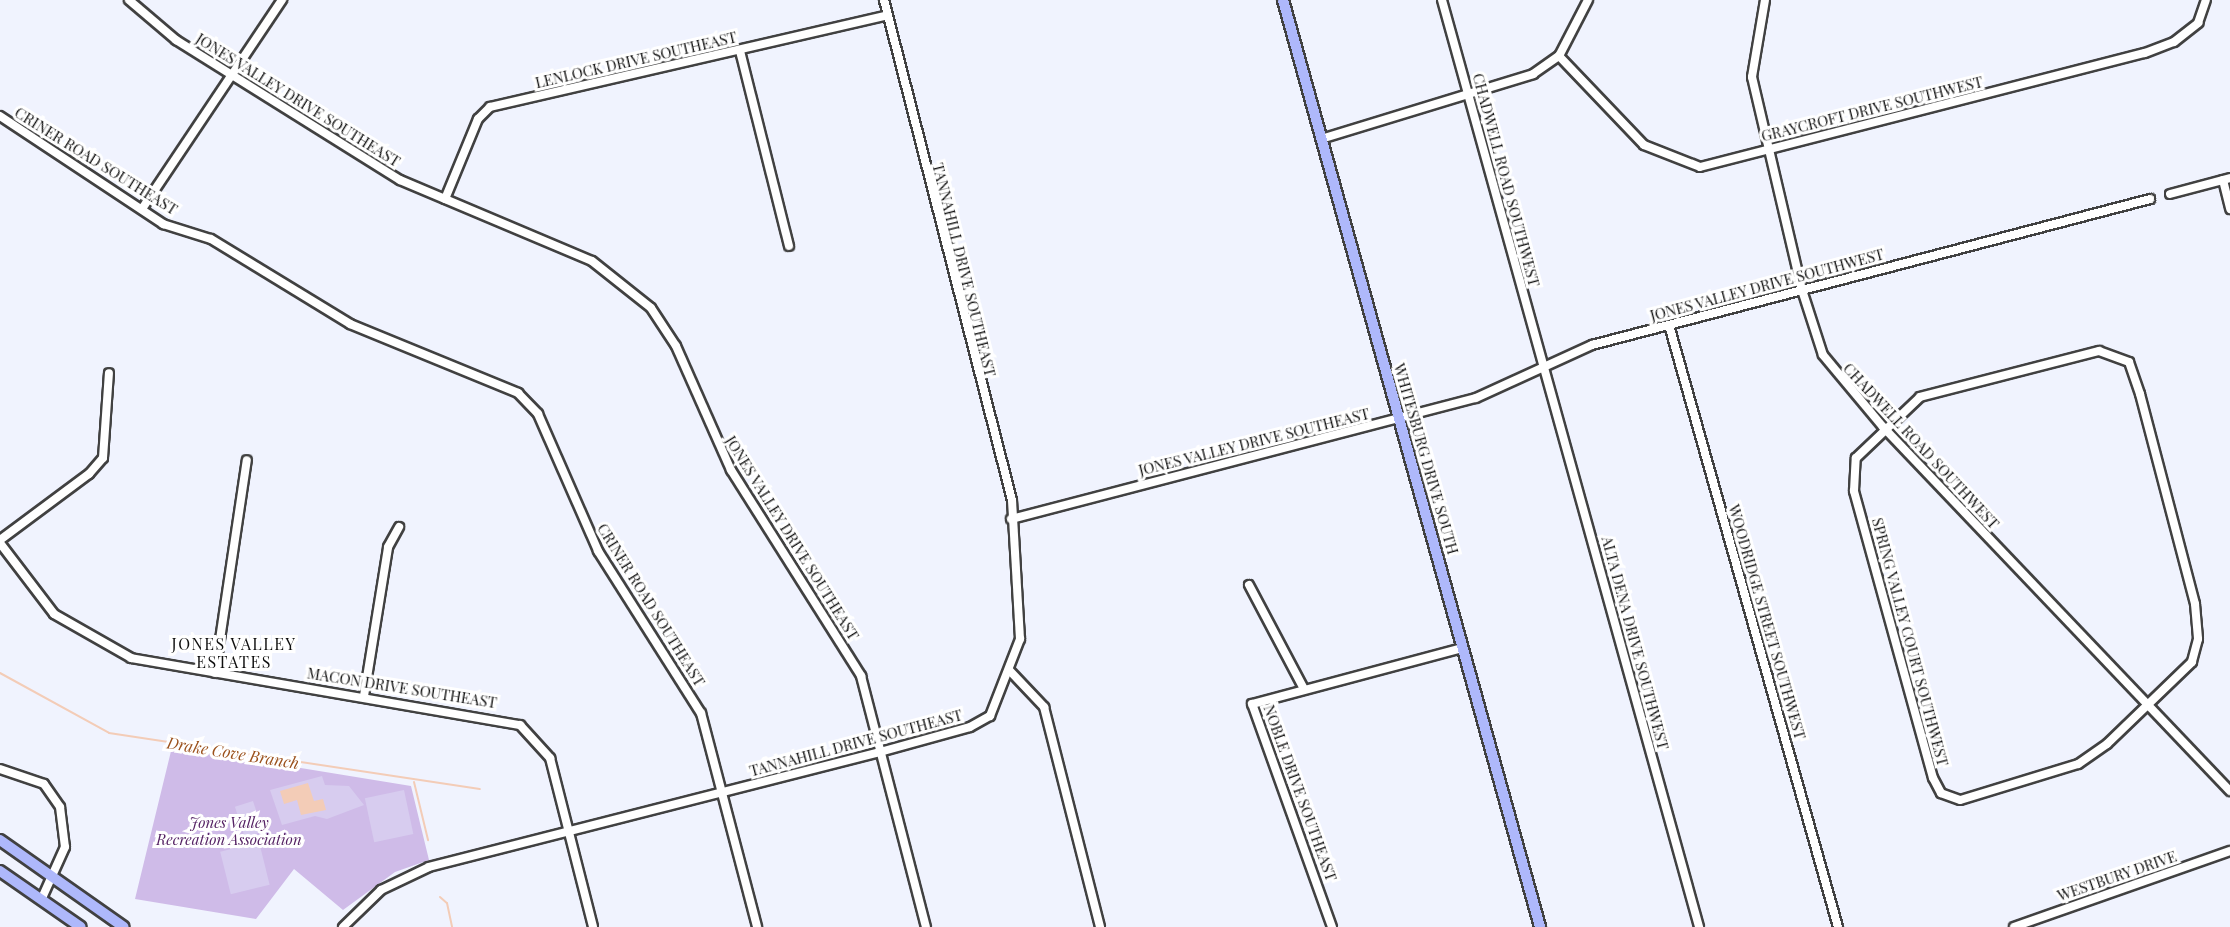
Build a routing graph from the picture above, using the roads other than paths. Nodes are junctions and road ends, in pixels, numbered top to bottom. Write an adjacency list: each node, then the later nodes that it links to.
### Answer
1 (129, 0): 12 (street, JONES VALLEY DRIVE SOUTHEAST)
2 (282, 0): 12 (street)
3 (884, 0): 9 (street, TANNAHILL DRIVE SOUTHEAST)
4 (1283, 0): 15 (main road, WHITESBURG DRIVE SOUTH)
5 (1442, 0): 13 (street, CHADWELL ROAD SOUTHWEST)
6 (1588, 0): 11 (street)
7 (1766, 0): 16 (street, CHADWELL ROAD SOUTHWEST)
8 (2206, 0): 16 (street, GRAYCROFT DRIVE SOUTHWEST)
9 (887, 15): 10 (street, LENLOCK DRIVE SOUTHEAST); 31 (street, TANNAHILL DRIVE SOUTHEAST)
10 (740, 51): 19 (street, LENLOCK DRIVE SOUTHEAST); 23 (street)
11 (1559, 56): 13 (street); 16 (street, GRAYCROFT DRIVE SOUTHWEST)
12 (231, 76): 19 (street, JONES VALLEY DRIVE SOUTHEAST); 21 (street)
13 (1470, 96): 15 (street); 26 (street, CHADWELL ROAD SOUTHWEST)
14 (0, 116): 21 (street, CRINER ROAD SOUTHEAST)
15 (1321, 139): 28 (main road, WHITESBURG DRIVE SOUTH)
16 (1767, 150): 24 (street, CHADWELL ROAD SOUTHWEST)
17 (2226, 179): 18 (street); 22 (street)
18 (2170, 194)
19 (445, 199): 41 (street, JONES VALLEY DRIVE SOUTHEAST)
20 (2150, 199): 24 (street, JONES VALLEY DRIVE SOUTHWEST)
21 (142, 209): 44 (street, CRINER ROAD SOUTHEAST)
22 (2230, 209)
23 (789, 246)
24 (1802, 290): 25 (street, JONES VALLEY DRIVE SOUTHWEST); 29 (street, CHADWELL ROAD SOUTHWEST)
25 (1669, 325): 26 (street, JONES VALLEY DRIVE SOUTHWEST); 61 (street, WOODRIDGE STREET SOUTHWEST)
26 (1545, 367): 28 (street, JONES VALLEY DRIVE SOUTHWEST); 60 (street, ALTA DENA DRIVE SOUTHWEST)
27 (109, 373): 33 (street)
28 (1399, 418): 31 (street, JONES VALLEY DRIVE SOUTHEAST); 35 (main road, WHITESBURG DRIVE SOUTH)
29 (1883, 427): 40 (street, CHADWELL ROAD SOUTHWEST); 40 (street, SPRING VALLEY COURT SOUTHWEST); 40 (street, SPRING VALLEY COURT SOUTHWEST)
30 (247, 460): 37 (street)
31 (1011, 519): 36 (street, TANNAHILL DRIVE SOUTHEAST)
32 (399, 526): 39 (street)
33 (0, 542): 37 (street, MACON DRIVE SOUTHEAST)
34 (1249, 585): 38 (street)
35 (1463, 648): 38 (street, NOBLE DRIVE SOUTHEAST); 59 (main road, WHITESBURG DRIVE SOUTH)
36 (1010, 671): 41 (street, TANNAHILL DRIVE SOUTHEAST); 57 (street)
37 (215, 673): 39 (street, MACON DRIVE SOUTHEAST)
38 (1304, 689): 58 (street, NOBLE DRIVE SOUTHEAST)
39 (364, 696): 45 (street, MACON DRIVE SOUTHEAST)
40 (2148, 706): 43 (street, CHADWELL ROAD SOUTHWEST)
41 (880, 752): 44 (street, TANNAHILL DRIVE SOUTHEAST); 56 (street, JONES VALLEY DRIVE SOUTHEAST)
42 (0, 769): 49 (street)
43 (2230, 790)
44 (722, 793): 45 (street, TANNAHILL DRIVE SOUTHEAST); 55 (street, CRINER ROAD SOUTHEAST)
45 (570, 831): 53 (street, TANNAHILL DRIVE SOUTHEAST); 54 (street, MACON DRIVE SOUTHEAST)
46 (0, 840): 49 (main road)
47 (2230, 851): 62 (street, WESTBURY DRIVE)
48 (0, 871): 50 (main road)
49 (56, 877): 50 (street); 52 (main road)
50 (42, 898): 51 (main road)
51 (81, 927)
52 (124, 927)
53 (343, 927)
54 (593, 927)
55 (757, 927)
56 (926, 927)
57 (1100, 927)
58 (1332, 927)
59 (1540, 927)
60 (1699, 927)
61 (1838, 927)
62 (2014, 927)

